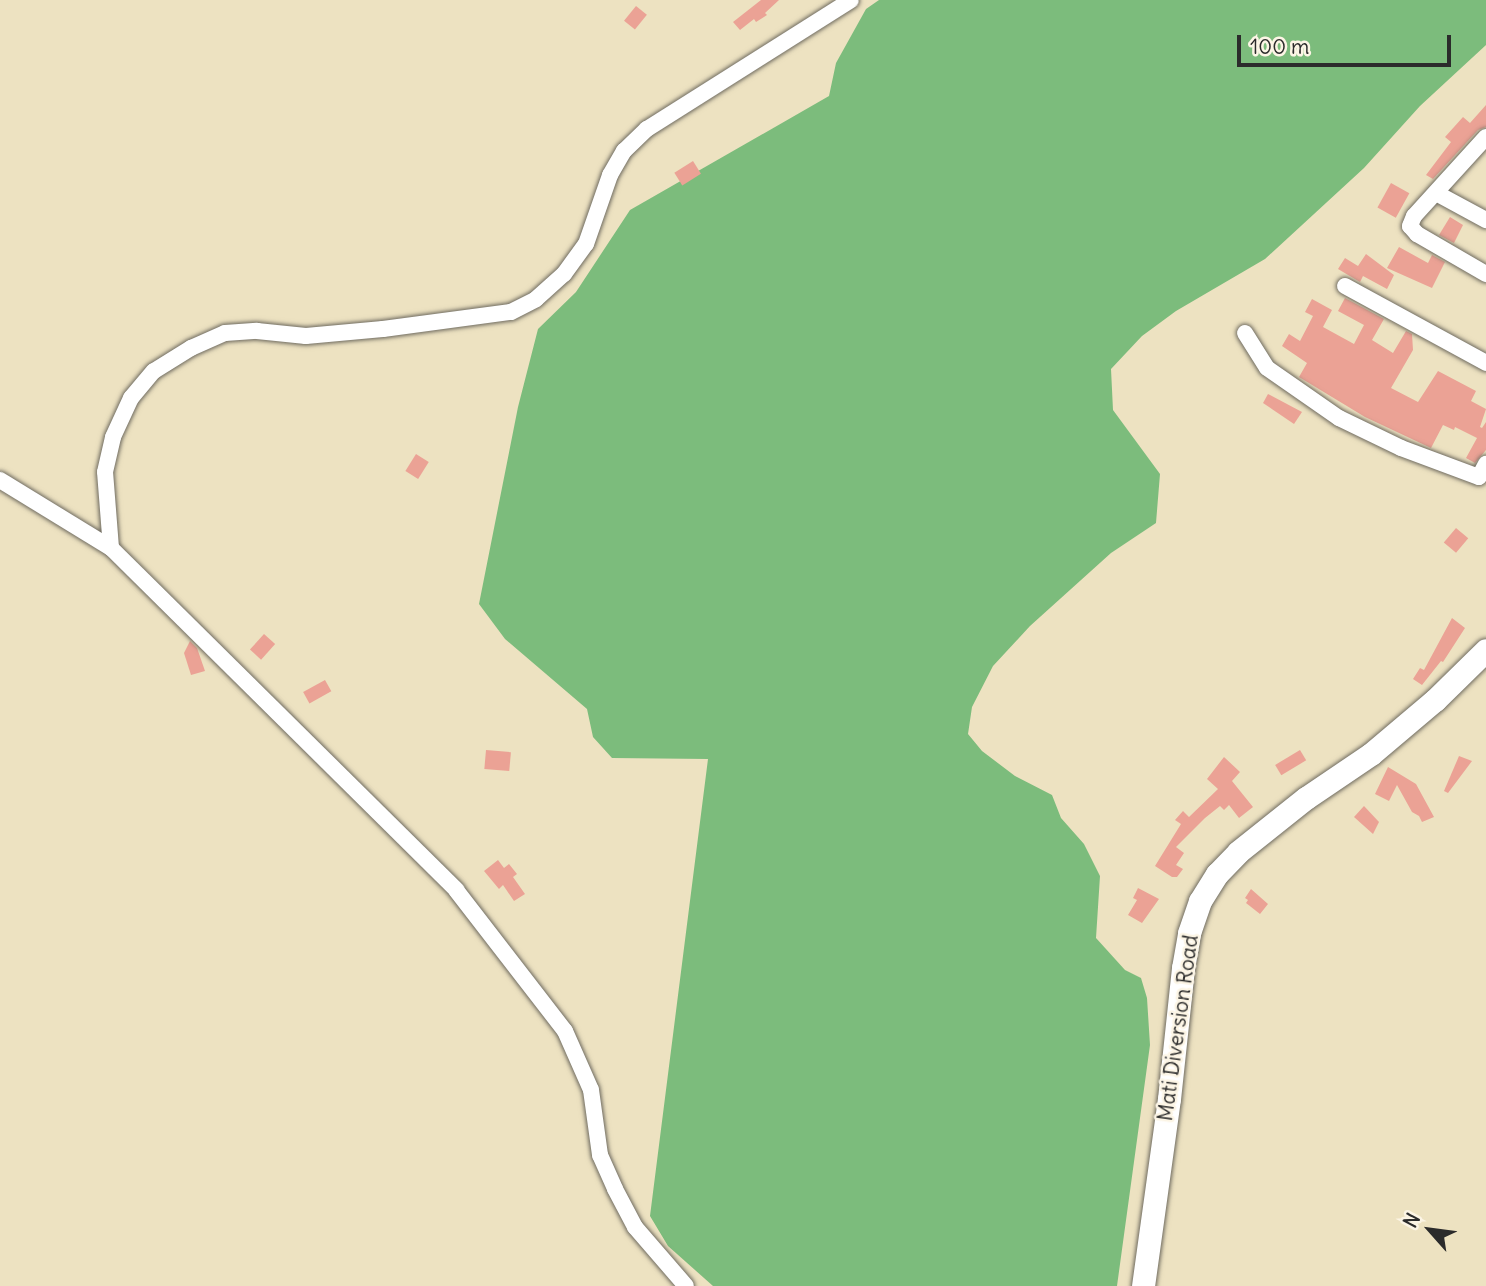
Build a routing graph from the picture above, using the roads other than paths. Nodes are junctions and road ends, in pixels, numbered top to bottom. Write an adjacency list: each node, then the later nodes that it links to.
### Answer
1 (851, 0): 11 (street)
2 (1486, 137): 3 (street)
3 (1436, 193): 4 (street); 5 (street)
4 (1486, 220)
5 (1486, 274)
6 (1345, 286): 8 (street)
7 (1245, 333): 9 (street)
8 (1486, 363)
9 (1486, 464)
10 (0, 480): 11 (street)
11 (111, 548): 13 (street)
12 (1486, 650): 14 (highway, Mati Diversion Road)
13 (686, 1286)
14 (1143, 1286)

